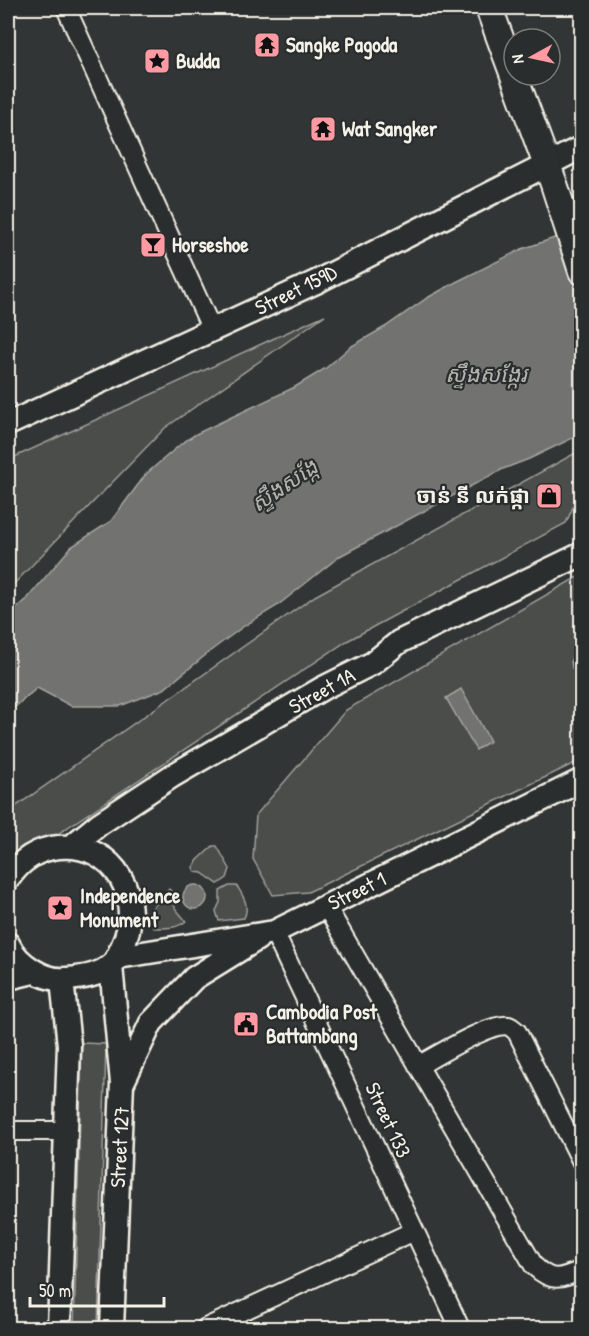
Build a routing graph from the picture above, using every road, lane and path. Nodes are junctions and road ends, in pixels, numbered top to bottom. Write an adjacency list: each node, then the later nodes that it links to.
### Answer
1 (66, 8): 6 (street)
2 (489, 8): 4 (main road)
3 (582, 147): 4 (street, Street 159D)
4 (550, 174): 5 (main road); 6 (street, Street 159D)
5 (582, 271)
6 (212, 330): 7 (street, Street 159D)
7 (8, 424)
8 (582, 554): 10 (street, Street 1A)
9 (582, 780): 12 (street, Street 1)
10 (72, 846): 11 (street); 15 (street)
11 (8, 878)
12 (326, 906): 13 (street, Street 1); 19 (street)
13 (270, 932): 15 (street, Street 1); 20 (street); 24 (street, Street 133)
14 (8, 944): 16 (street)
15 (114, 961): 18 (street, Street 1); 20 (street, Street 127)
16 (33, 972): 17 (street); 18 (street)
17 (8, 978)
18 (62, 980): 22 (street)
19 (418, 1066): 23 (street); 25 (street)
20 (122, 1083): 27 (street, Street 127)
21 (8, 1131): 22 (street)
22 (66, 1131): 26 (street)
23 (582, 1162)
24 (414, 1231): 28 (street); 29 (street, Street 133)
25 (582, 1269)
26 (60, 1329)
27 (111, 1329)
28 (206, 1329)
29 (460, 1329)

